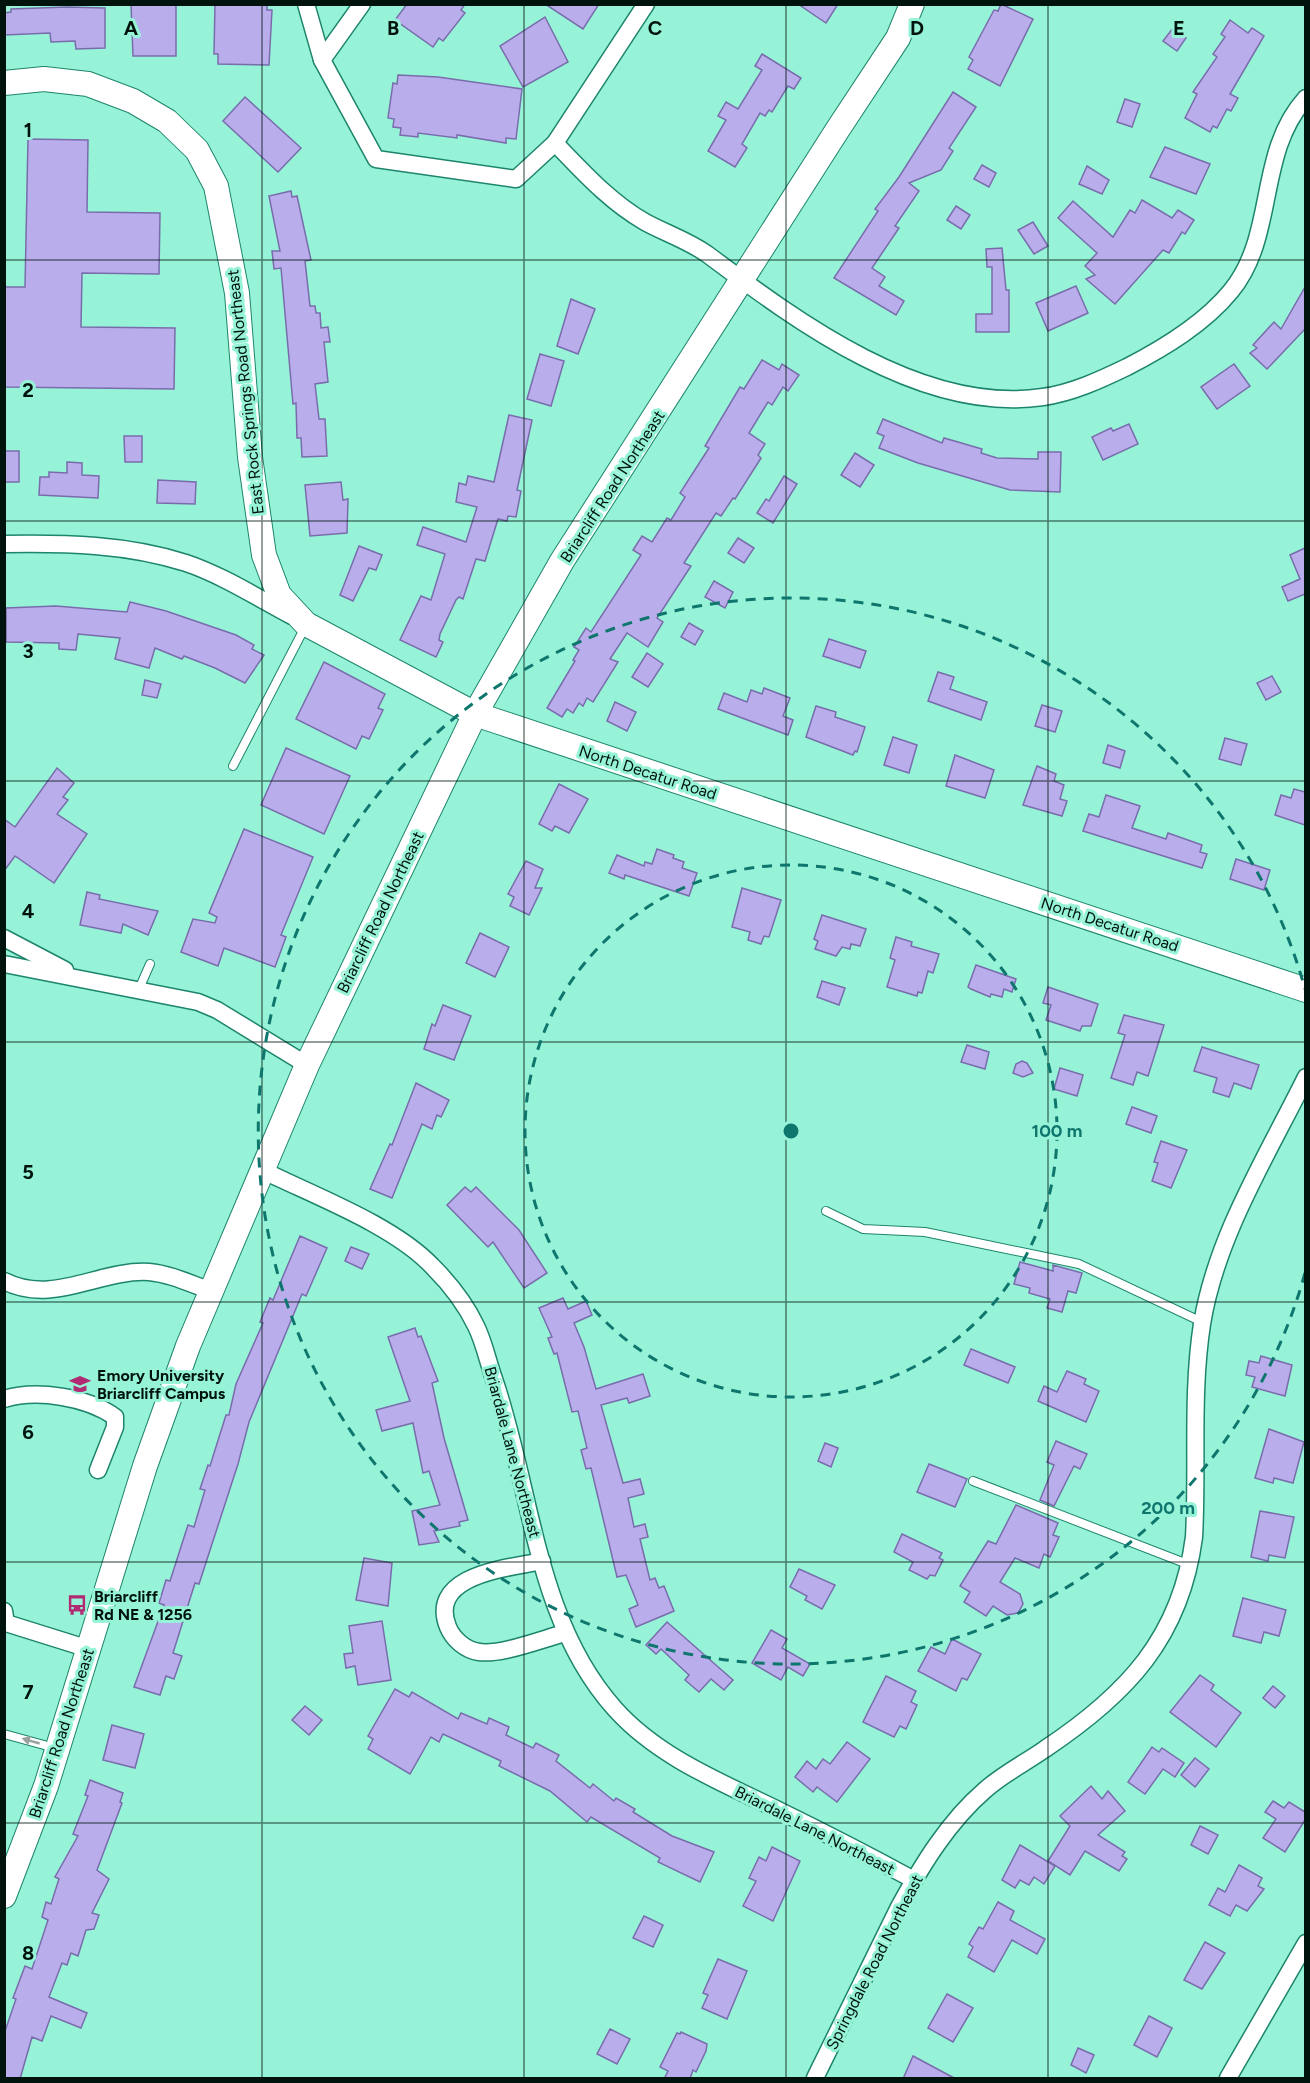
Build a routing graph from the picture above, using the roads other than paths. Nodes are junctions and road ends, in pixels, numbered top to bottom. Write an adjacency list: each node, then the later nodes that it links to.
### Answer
1 (306, 4): 5 (street)
2 (362, 4): 5 (street)
3 (646, 4): 8 (street)
4 (912, 4): 9 (main road, Briarcliff Road Northeast)
5 (322, 60): 8 (street)
6 (4, 83): 11 (main road, East Rock Springs Road Northeast)
7 (1305, 98): 9 (street)
8 (555, 143): 9 (street)
9 (741, 282): 12 (main road, Briarcliff Road Northeast)
10 (4, 544): 11 (street, North Decatur Road)
11 (306, 624): 12 (main road, North Decatur Road); 13 (lane)
12 (475, 714): 19 (main road, North Decatur Road); 20 (main road, Briarcliff Road Northeast)
13 (233, 766)
14 (4, 938): 17 (street)
15 (4, 964): 17 (street)
16 (150, 964): 18 (lane)
17 (81, 978): 18 (street)
18 (139, 989): 20 (street)
19 (1305, 990)
20 (308, 1065): 22 (main road, Briarcliff Road Northeast)
21 (1305, 1077): 26 (street, Springdale Road Northeast)
22 (264, 1171): 25 (main road, Briarcliff Road Northeast); 30 (street, Briardale Lane Northeast)
23 (826, 1211): 26 (lane)
24 (4, 1281): 25 (street)
25 (211, 1291): 34 (main road, Briarcliff Road Northeast)
26 (1202, 1322): 31 (street, Springdale Road Northeast)
27 (4, 1399): 28 (street)
28 (98, 1470)
29 (974, 1481): 31 (lane)
30 (543, 1561): 33 (street, Briardale Lane Northeast); 33 (street, Briardale Lane Northeast)
31 (1191, 1566): 37 (street, Springdale Road Northeast)
32 (5, 1620): 34 (street)
33 (565, 1633): 37 (street, Briardale Lane Northeast)
34 (89, 1649): 36 (main road, Briarcliff Road Northeast)
35 (4, 1734): 36 (lane, one-way to 35)
36 (58, 1749): 38 (main road, Briarcliff Road Northeast)
37 (914, 1880): 40 (street, Springdale Road Northeast)
38 (4, 1896)
39 (1305, 1943): 41 (street)
40 (815, 2079)
41 (1228, 2079)

